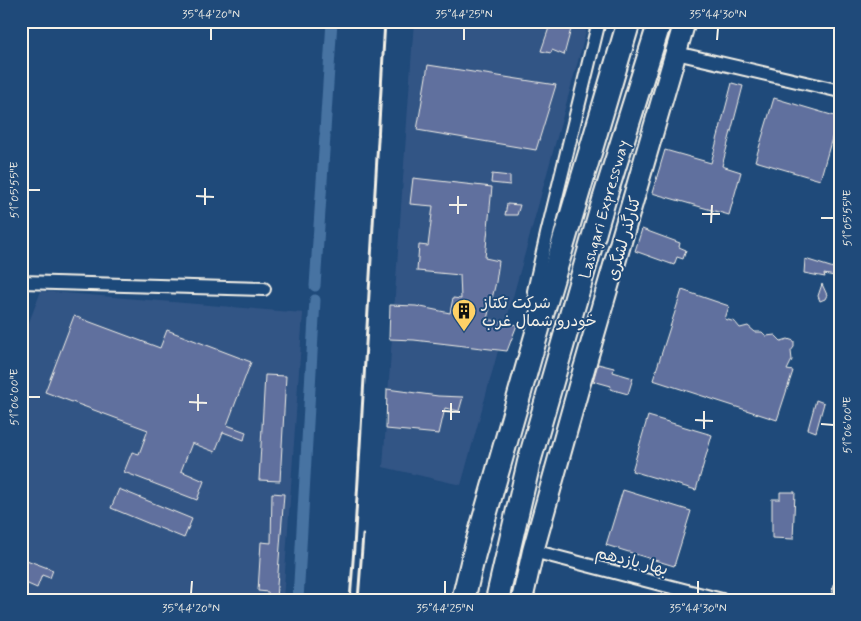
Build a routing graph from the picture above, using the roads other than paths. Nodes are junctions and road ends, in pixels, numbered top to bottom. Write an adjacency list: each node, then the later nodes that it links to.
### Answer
1 (599, 21): 9 (street)
2 (629, 21): 9 (highway, Lashgari Expressway)
3 (660, 21): 13 (highway, Lashgari Expressway)
4 (686, 21): 5 (main road, کنارگذر لشگری)
5 (676, 53): 6 (street); 10 (main road, کنارگذر لشگری)
6 (840, 91)
7 (21, 282): 8 (street)
8 (264, 289)
9 (542, 315): 12 (highway, Lashgari Expressway)
10 (534, 551): 14 (main road, کنارگذر لشگری); 15 (street, بهار یازدهم)
11 (840, 588): 16 (street)
12 (463, 600)
13 (497, 600)
14 (522, 600)
15 (722, 600)
16 (839, 600)

